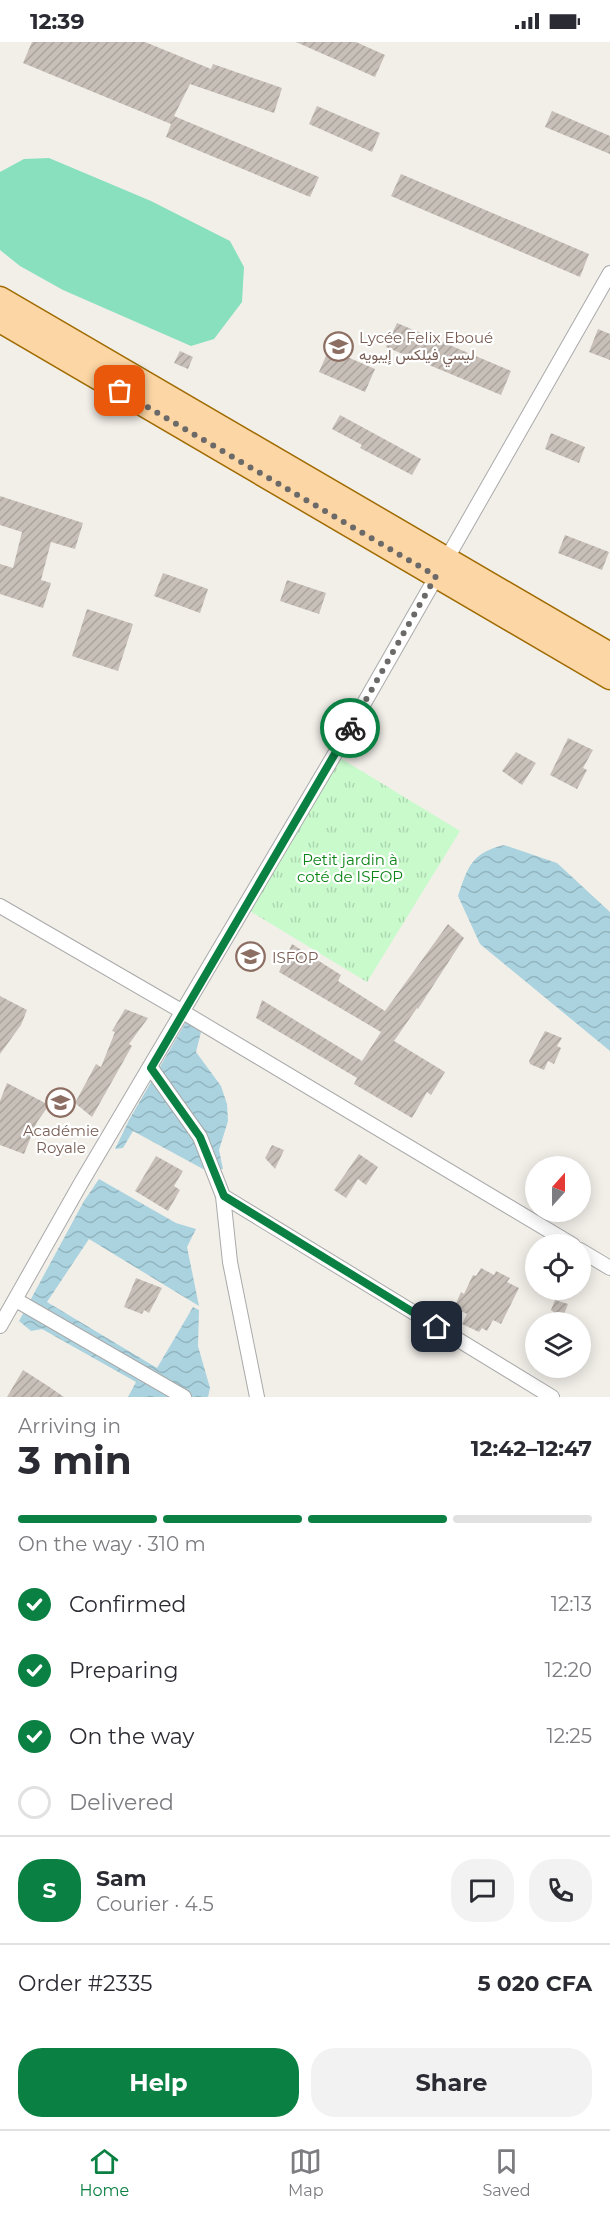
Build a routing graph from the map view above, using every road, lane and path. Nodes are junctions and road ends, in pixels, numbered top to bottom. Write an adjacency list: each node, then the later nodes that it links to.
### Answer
1 (610, 273): 4 (street)
2 (0, 298): 4 (main road)
3 (0, 321): 4 (main road)
4 (441, 566): 5 (main road); 6 (main road); 8 (street)
5 (610, 654)
6 (610, 678)
7 (0, 906): 8 (street)
8 (183, 1012): 9 (street); 11 (street)
9 (151, 1068): 10 (street); 14 (street)
10 (224, 1196): 17 (street); 18 (street)
11 (555, 1234)
12 (591, 1257): 13 (street)
13 (610, 1268)
14 (16, 1300): 15 (street); 16 (street)
15 (0, 1326)
16 (184, 1397)
17 (257, 1397)
18 (552, 1397)

